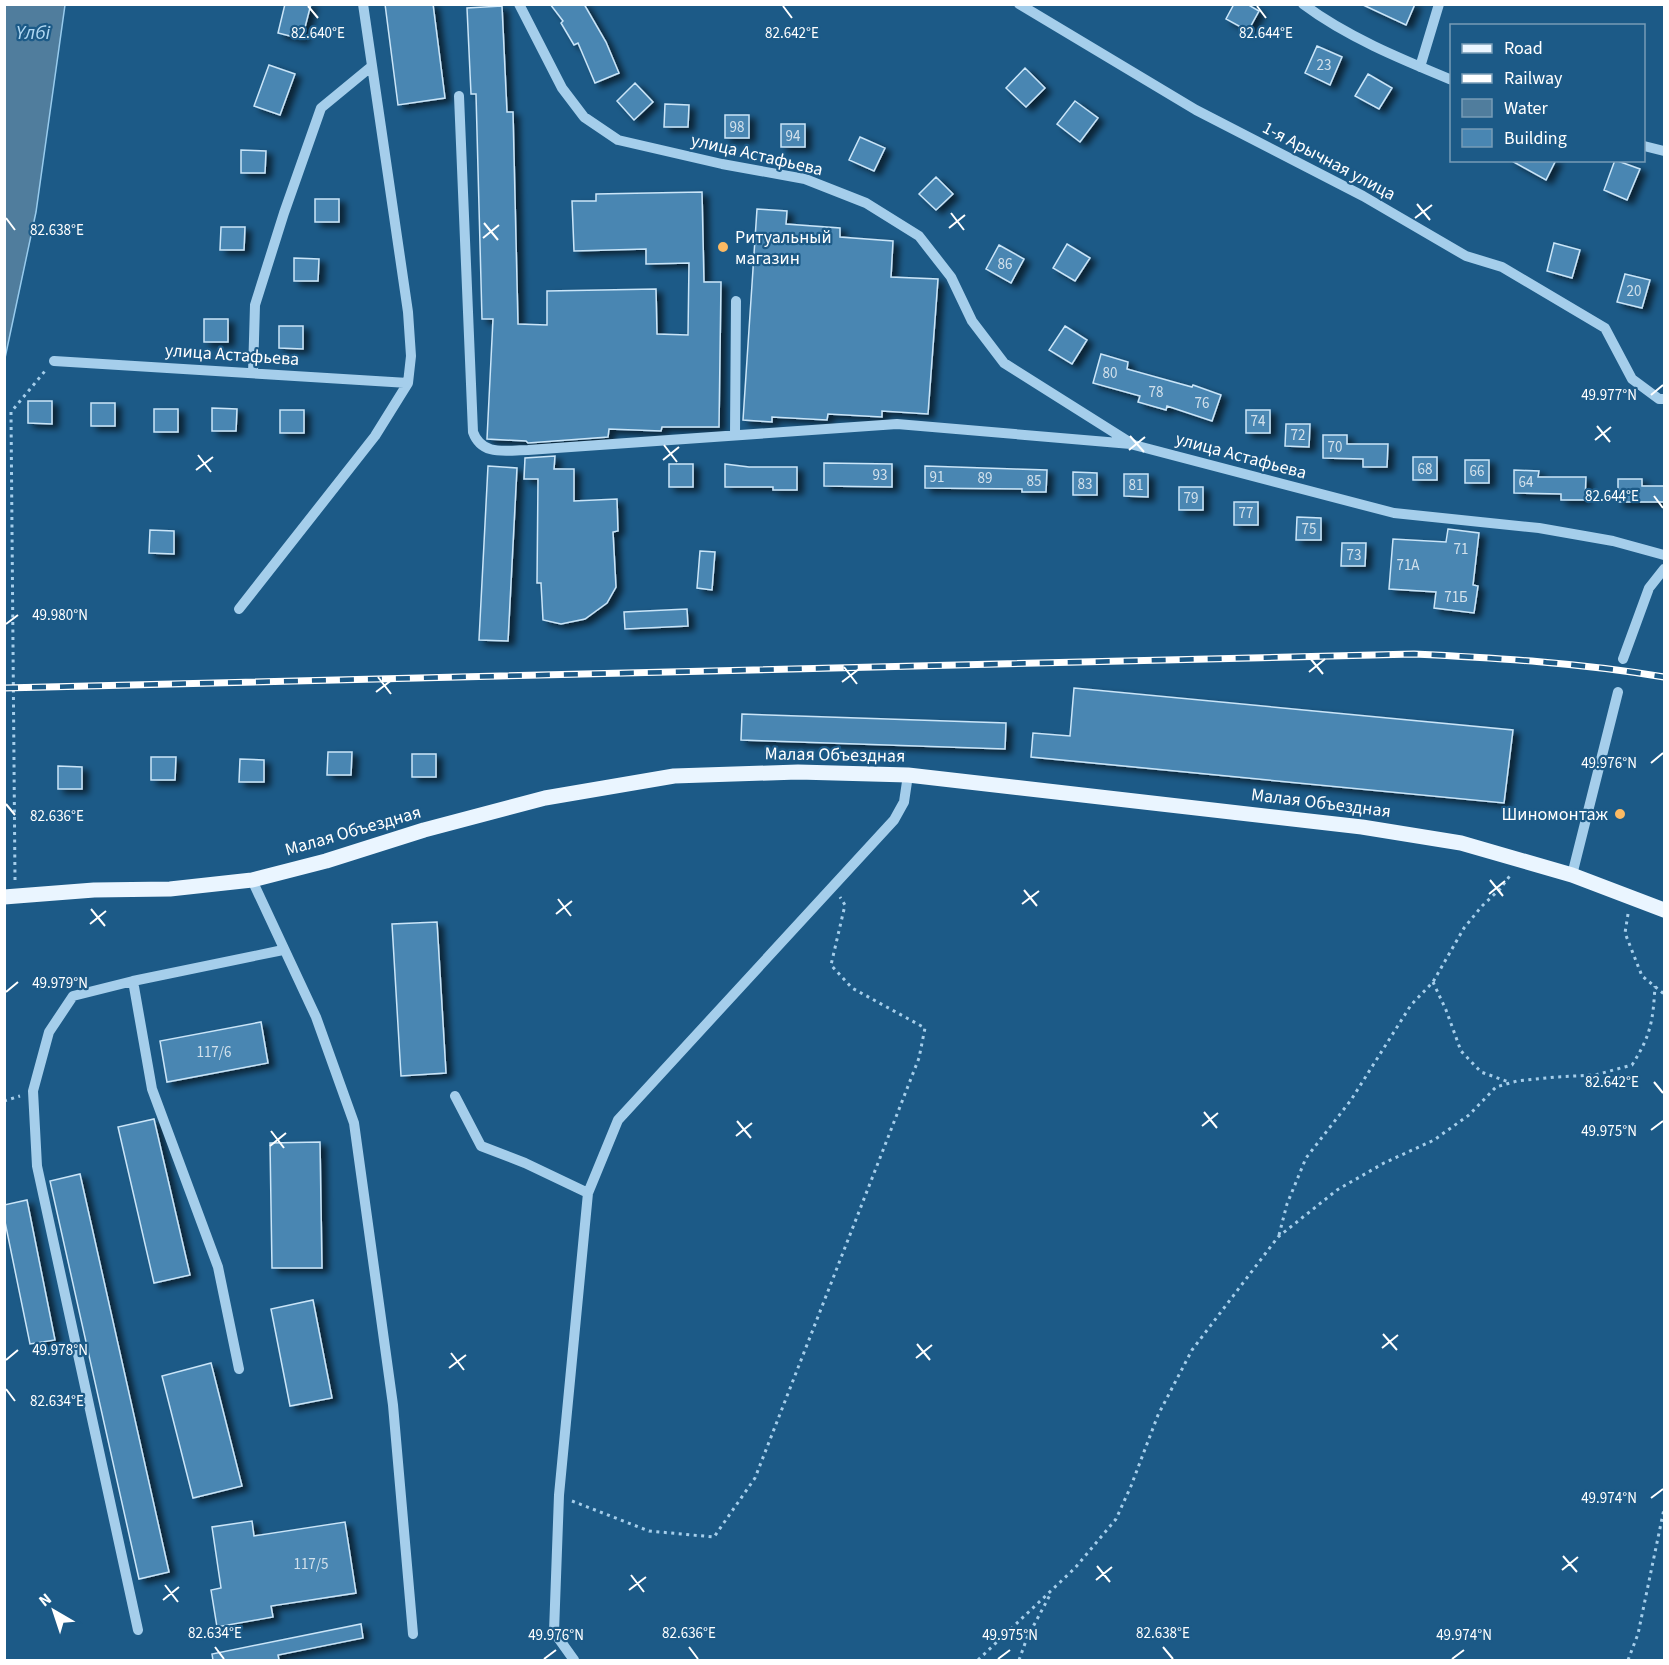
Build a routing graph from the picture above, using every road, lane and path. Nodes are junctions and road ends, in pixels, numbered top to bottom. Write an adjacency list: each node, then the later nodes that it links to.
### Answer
1 (363, 4): 6 (street)
2 (519, 4): 18 (street, улица Астафьева)
3 (1019, 4): 16 (street, 1-я Арычная улица)
4 (1303, 4): 7 (street)
5 (1439, 4): 7 (street)
6 (372, 66): 14 (street); 15 (street)
7 (1420, 67): 8 (street)
8 (1450, 79)
9 (459, 96): 17 (street)
10 (1645, 146): 11 (street)
11 (1665, 151)
12 (736, 301): 17 (street)
13 (54, 361): 14 (street, улица Астафьева); 29 (path)
14 (253, 373): 15 (street, улица Астафьева)
15 (408, 383): 21 (street)
16 (1665, 399)
17 (735, 434): 18 (street)
18 (1134, 445): 19 (street, улица Астафьева)
19 (1665, 555)
20 (1665, 569): 22 (street)
21 (239, 609)
22 (1623, 660)
23 (1618, 692): 26 (street)
24 (908, 775): 25 (main road, Малая Объездная); 27 (main road, Малая Объездная); 28 (street)
25 (1522, 860): 26 (main road, Малая Объездная); 34 (path)
26 (1572, 875): 30 (main road, Малая Объездная)
27 (252, 880): 29 (main road, Малая Объездная); 32 (street)
28 (834, 886): 39 (street); 42 (path)
29 (10, 896)
30 (1630, 897): 31 (main road, Малая Объездная); 35 (path)
31 (1665, 910)
32 (283, 950): 33 (street); 46 (street)
33 (133, 981): 41 (street); 45 (street)
34 (1433, 982): 37 (path); 40 (path)
35 (1654, 986): 36 (path); 37 (path)
36 (1665, 994)
37 (1511, 1083): 40 (path)
38 (455, 1095): 39 (street)
39 (588, 1193): 42 (street)
40 (1278, 1237): 44 (path)
41 (239, 1369)
42 (559, 1496): 47 (street)
43 (1665, 1509): 50 (path)
44 (1053, 1590): 48 (path); 49 (path)
45 (138, 1630)
46 (413, 1634)
47 (574, 1660)
48 (978, 1660)
49 (1019, 1660)
50 (1628, 1660)

